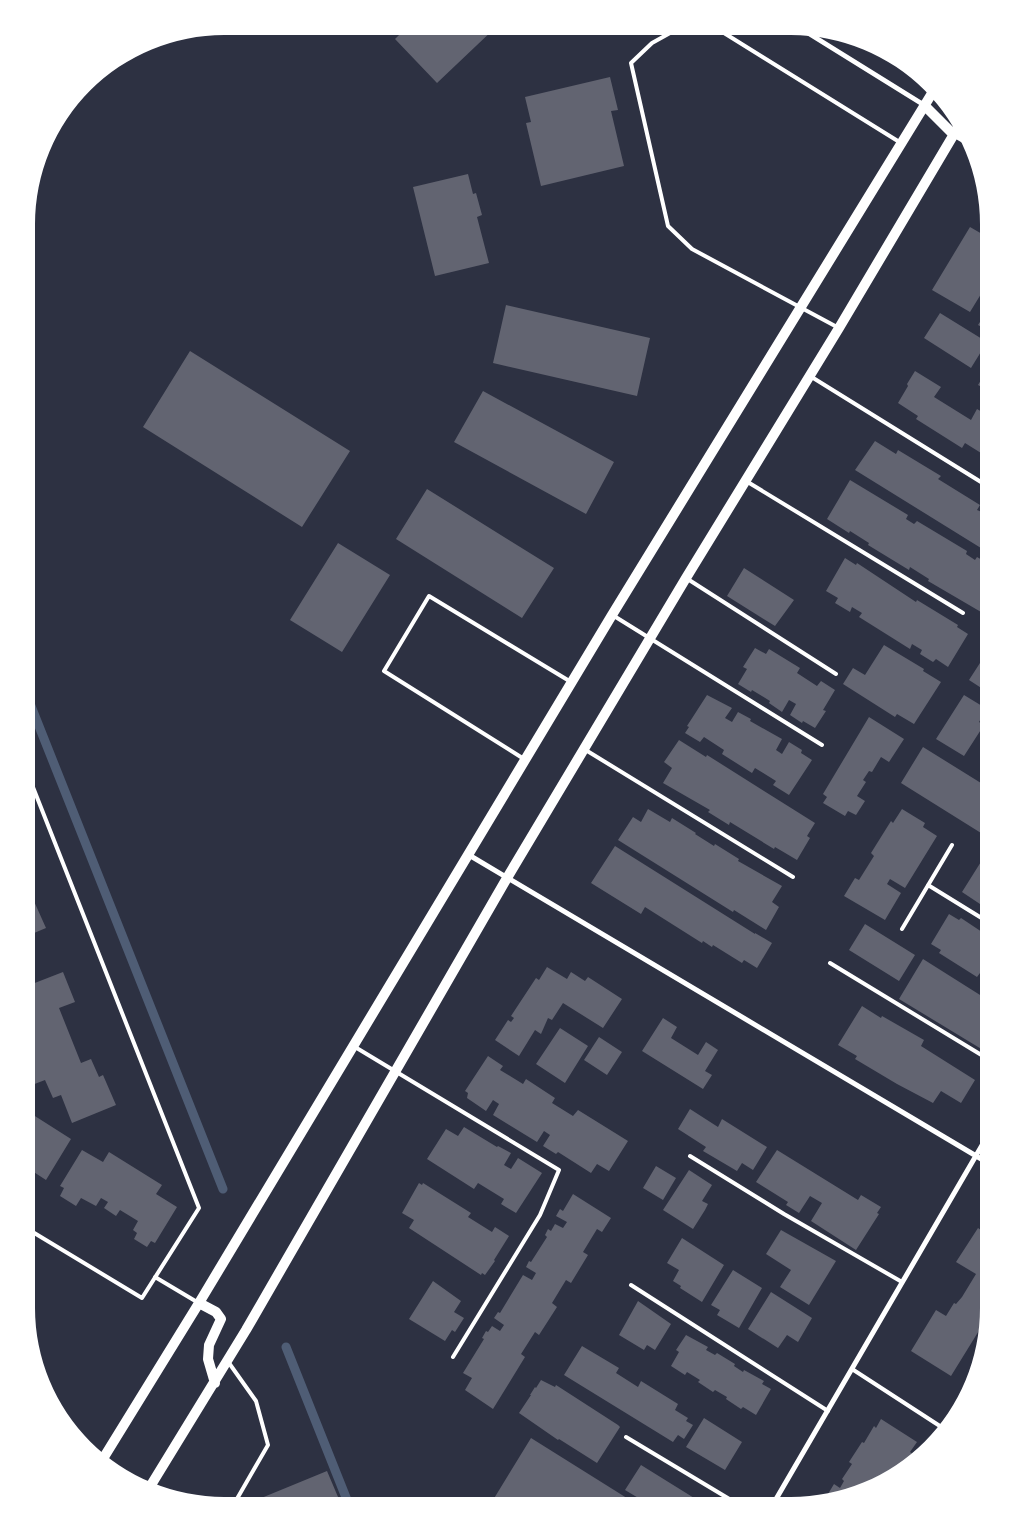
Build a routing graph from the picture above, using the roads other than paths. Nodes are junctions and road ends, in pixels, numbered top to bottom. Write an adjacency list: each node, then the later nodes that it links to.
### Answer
1 (666, 35): 10 (lane)
2 (727, 35): 9 (lane)
3 (814, 37): 5 (street)
4 (930, 96): 5 (main road)
5 (924, 105): 7 (main road); 9 (main road)
6 (955, 131): 7 (main road)
7 (953, 134): 8 (street); 11 (main road)
8 (960, 138)
9 (902, 142): 10 (main road)
10 (800, 307): 11 (lane); 17 (main road)
11 (839, 328): 12 (main road)
12 (810, 376): 13 (main road); 14 (lane)
13 (746, 481): 15 (main road); 16 (lane)
14 (980, 481)
15 (686, 578): 18 (main road); 19 (lane)
16 (963, 613)
17 (612, 615): 18 (lane); 20 (main road)
18 (650, 638): 21 (lane); 22 (main road)
19 (836, 674)
20 (571, 682): 23 (main road); 23 (lane)
21 (822, 745)
22 (584, 749): 27 (lane); 28 (main road)
23 (525, 760): 26 (main road)
24 (35, 792): 41 (lane)
25 (952, 844): 29 (lane)
26 (469, 855): 28 (street); 33 (main road)
27 (794, 877)
28 (507, 878): 35 (main road); 37 (street)
29 (928, 885): 30 (lane); 31 (lane)
30 (980, 917)
31 (902, 929)
32 (830, 963): 34 (lane)
33 (353, 1046): 35 (lane); 44 (main road)
34 (980, 1054)
35 (396, 1071): 45 (lane); 46 (main road)
36 (980, 1148): 37 (street)
37 (976, 1155): 39 (street); 42 (street)
38 (690, 1156): 42 (lane)
39 (980, 1158)
40 (35, 1233): 41 (lane)
41 (156, 1277): 44 (lane)
42 (902, 1282): 47 (street)
43 (630, 1285): 49 (lane)
44 (199, 1303): 48 (main road); 52 (main road)
45 (453, 1357)
46 (227, 1361): 48 (main road); 54 (lane)
47 (852, 1369): 49 (street); 50 (lane)
48 (214, 1383): 53 (main road)
49 (828, 1411): 56 (street)
50 (939, 1425)
51 (626, 1437): 55 (lane)
52 (105, 1455)
53 (152, 1483)
54 (238, 1497)
55 (726, 1497)
56 (777, 1497)

